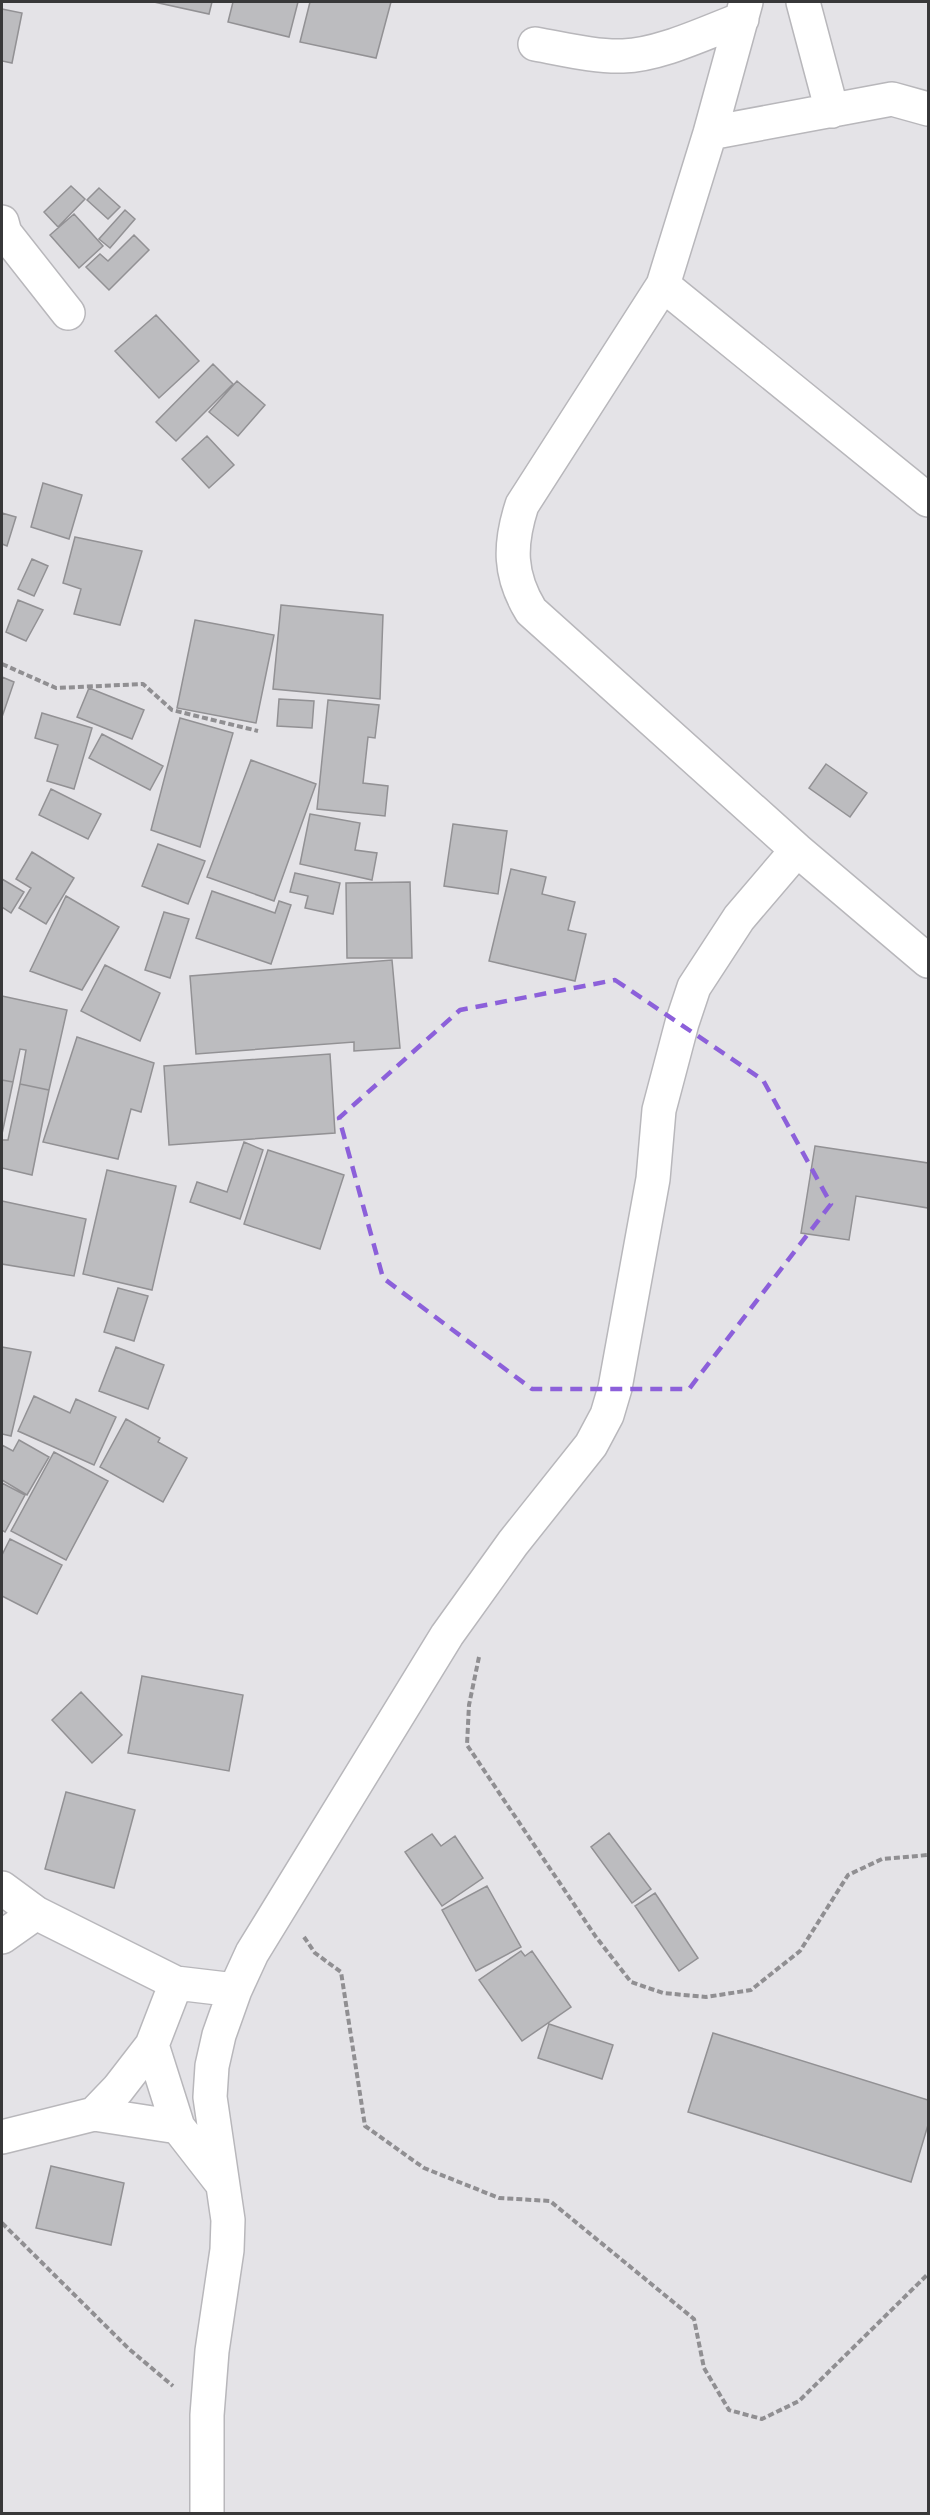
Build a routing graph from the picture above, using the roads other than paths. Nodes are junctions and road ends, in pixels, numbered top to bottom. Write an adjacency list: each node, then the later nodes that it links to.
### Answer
1 (803, 2): 5 (street)
2 (744, 10): 3 (street); 6 (street)
3 (536, 44)
4 (928, 109): 5 (street)
5 (832, 111): 6 (street)
6 (710, 133): 8 (street)
7 (2, 222): 9 (street)
8 (663, 285): 10 (street); 11 (street)
9 (68, 313)
10 (928, 500)
11 (797, 850): 12 (street); 17 (street)
12 (928, 961)
13 (2, 1888): 14 (street)
14 (36, 1913): 15 (street); 16 (street)
15 (2, 1937)
16 (176, 1983): 17 (street); 18 (street)
17 (235, 1990): 22 (street)
18 (152, 2045): 19 (street); 20 (street)
19 (94, 2114): 20 (street); 21 (street)
20 (178, 2127): 22 (street)
21 (2, 2138)
22 (222, 2184): 23 (street)
23 (207, 2514)

